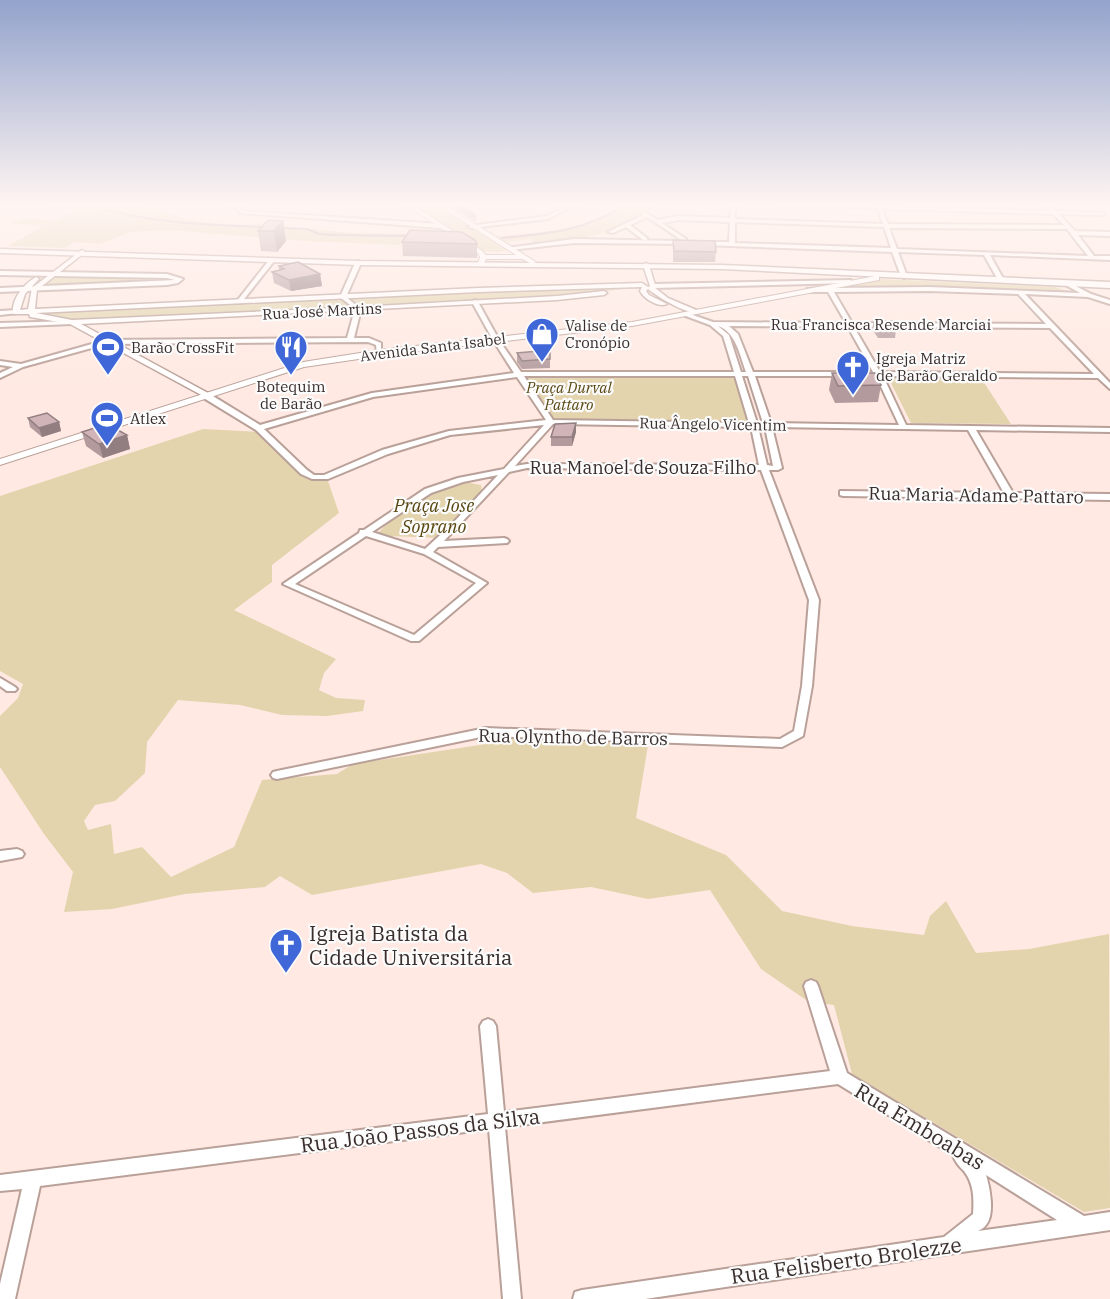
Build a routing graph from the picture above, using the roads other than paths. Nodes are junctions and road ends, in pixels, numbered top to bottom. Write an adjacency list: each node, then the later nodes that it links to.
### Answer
1 (58, 265): 12 (street)
2 (62, 265): 11 (street)
3 (268, 265): 29 (street)
4 (357, 265): 28 (street)
5 (504, 265): 9 (main road)
6 (616, 265): 9 (main road)
7 (900, 265): 14 (street)
8 (992, 265): 17 (street)
9 (643, 266): 15 (main road); 21 (street)
10 (0, 273): 12 (street)
11 (52, 273): 12 (street); 24 (street); 24 (street)
12 (43, 274): 23 (street)
13 (890, 275): 14 (main road); 15 (main road); 16 (main road)
14 (904, 276): 17 (main road)
15 (849, 277): 16 (main road); 21 (street, Rua José Martins); 22 (main road, Avenida Santa Isabel)
16 (876, 278): 19 (main road)
17 (1001, 280): 18 (main road)
18 (1068, 284): 19 (main road); 20 (main road); 26 (main road)
19 (1056, 285): 26 (street)
20 (1110, 286): 26 (main road)
21 (647, 287): 28 (street); 30 (street, Rua José Martins); 34 (street); 37 (street)
22 (829, 288): 27 (street); 34 (main road, Avenida Santa Isabel); 41 (street)
23 (24, 289): 24 (street); 25 (street); 33 (street)
24 (34, 289): 36 (street)
25 (0, 290)
26 (1088, 291): 27 (street); 31 (street)
27 (1020, 293): 43 (street)
28 (343, 297): 29 (street); 32 (street)
29 (239, 302): 36 (street)
30 (475, 302): 32 (street, Rua José Martins); 45 (street)
31 (1110, 302)
32 (358, 309): 38 (street, Rua José Martins); 44 (street)
33 (16, 312): 35 (street); 36 (street)
34 (697, 312): 37 (main road, Avenida Santa Isabel); 39 (street)
35 (0, 313)
36 (32, 313): 38 (street)
37 (685, 314): 40 (street); 45 (main road, Avenida Santa Isabel)
38 (72, 322): 42 (street, Rua José Martins); 46 (street)
39 (722, 323): 40 (street, Rua Francisca Resende Marciai); 41 (street, Rua Francisca Resende Marciai); 51 (street)
40 (712, 324): 50 (street)
41 (850, 324): 43 (street, Rua Francisca Resende Marciai); 53 (street)
42 (1, 326)
43 (1051, 326): 55 (street)
44 (350, 340): 46 (street); 47 (street)
45 (496, 340): 47 (main road, Avenida Santa Isabel); 52 (street)
46 (106, 342): 49 (street); 57 (street)
47 (379, 353): 57 (main road, Avenida Santa Isabel)
48 (0, 363): 49 (street)
49 (21, 366): 54 (street)
50 (736, 373): 51 (street); 52 (street); 59 (street)
51 (750, 373): 53 (street); 60 (street)
52 (520, 374): 58 (street); 62 (street)
53 (878, 374): 55 (street); 61 (street)
54 (0, 376)
55 (1100, 376): 56 (street)
56 (1110, 387)
57 (205, 395): 62 (street); 65 (main road, Avenida Santa Isabel)
58 (551, 422): 59 (street, Rua Ângelo Vicentim); 62 (street, Rua Ângelo Vicentim); 66 (street)
59 (754, 425): 60 (street, Rua Ângelo Vicentim); 67 (street)
60 (768, 425): 61 (street, Rua Ângelo Vicentim); 67 (street)
61 (903, 426): 63 (street, Rua Ângelo Vicentim)
62 (259, 428)
63 (971, 428): 64 (street, Rua Ângelo Vicentim); 69 (street)
64 (1110, 430)
65 (0, 462)
66 (504, 471): 67 (street, Rua Manoel de Souza Filho); 71 (street, Rua Manoel de Souza Filho); 73 (street)
67 (766, 471): 77 (street, Rua Olyntho de Barros)
68 (843, 493): 69 (street, Rua Maria Adame Pattaro)
69 (1010, 496): 70 (street, Rua Maria Adame Pattaro)
70 (1110, 497)
71 (363, 532): 74 (street); 74 (street, Rua Manoel de Souza Filho)
72 (504, 542): 73 (street)
73 (437, 544): 74 (street)
74 (427, 552)
75 (0, 681): 76 (street)
76 (11, 689)
77 (277, 775)
78 (17, 854): 79 (street)
79 (0, 856)
80 (811, 986): 82 (street, Rua Emboabas)
81 (488, 1026): 83 (street)
82 (840, 1077): 83 (street, Rua João Passos da Silva); 84 (street, Rua Emboabas)
83 (495, 1120): 85 (street, Rua João Passos da Silva); 91 (street)
84 (944, 1140): 88 (street, Rua Emboabas); 89 (street)
85 (33, 1179): 86 (street, Rua João Passos da Silva); 90 (street)
86 (0, 1183)
87 (1110, 1221): 88 (street, Rua Felisberto Brolezze)
88 (1082, 1225): 89 (street, Rua Felisberto Brolezze)
89 (949, 1245): 92 (street, Rua Felisberto Brolezze)
90 (6, 1299)
91 (512, 1299)
92 (582, 1299)

